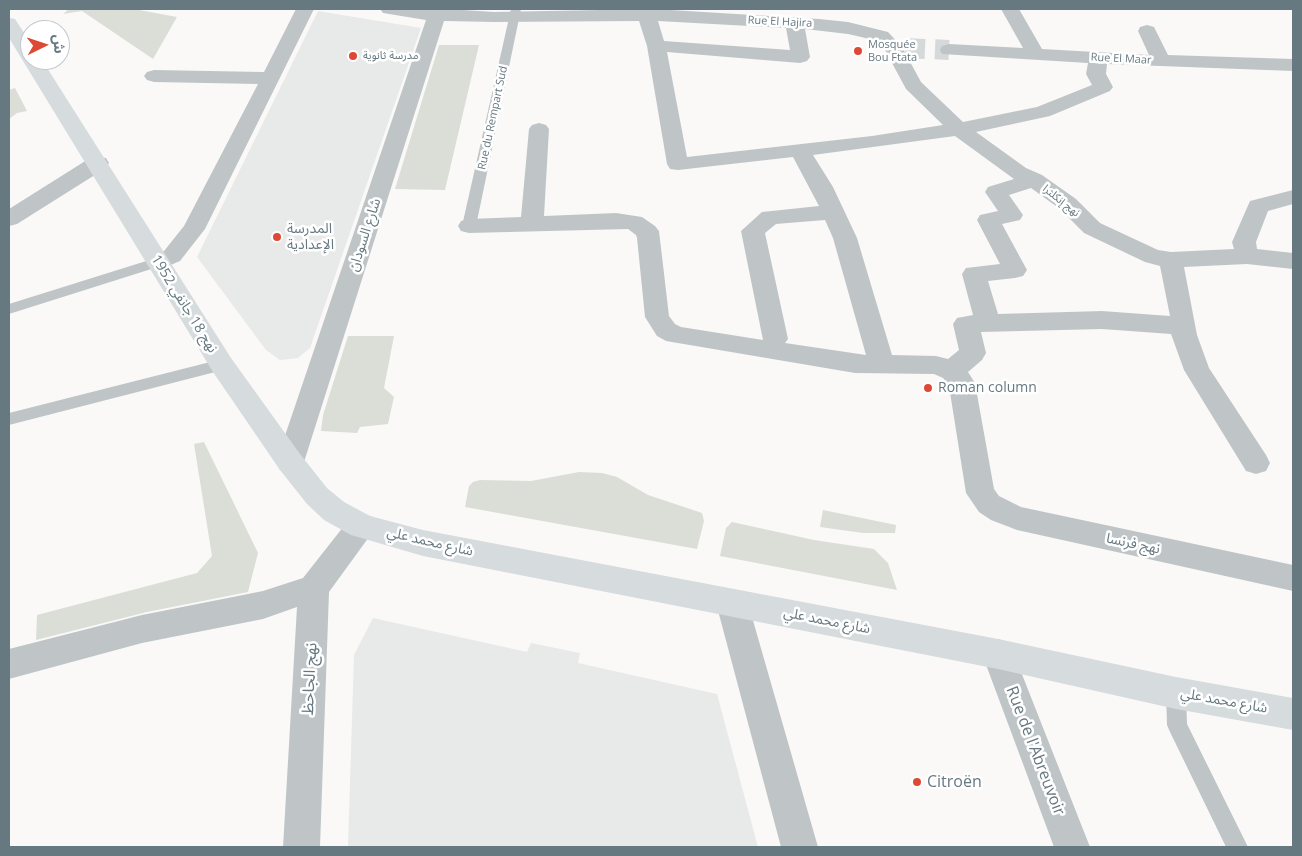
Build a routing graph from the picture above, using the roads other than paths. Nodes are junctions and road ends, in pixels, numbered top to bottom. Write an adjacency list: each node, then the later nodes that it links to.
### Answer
1 (305, 9): 21 (street)
2 (389, 9): 4 (street, Rue El Hajira)
3 (1010, 9): 15 (street)
4 (438, 12): 6 (street, Rue El Hajira); 44 (street, شارع السودان)
5 (646, 12): 6 (street, Rue El Hajira); 8 (street, Rue El Hajira); 13 (street)
6 (515, 13): 31 (lane, Rue du Rempart Sud)
7 (817, 16): 8 (street, Rue El Hajira); 12 (street, Rue El Hajira)
8 (795, 23): 13 (street)
9 (10, 28): 11 (main road)
10 (1147, 31): 17 (street)
11 (20, 42)
12 (893, 44): 23 (street, نهج إنكلترا)
13 (656, 46): 24 (street)
14 (949, 50): 15 (street, Rue El Maar)
15 (1035, 53): 16 (street, Rue El Maar)
16 (1098, 58): 17 (street, Rue El Maar); 23 (street)
17 (1161, 61): 18 (street, Rue El Maar)
18 (1293, 66)
19 (38, 70): 25 (main road, نهج 18 جانفي 1952)
20 (154, 76): 21 (street)
21 (271, 78): 35 (street)
22 (539, 128): 30 (street)
23 (959, 129): 24 (street); 26 (street, نهج إنكلترا)
24 (800, 151): 28 (street)
25 (98, 163): 29 (street); 35 (main road, نهج 18 جانفي 1952)
26 (1034, 180): 33 (street, نهج إنكلترا); 37 (street)
27 (1293, 197): 32 (street)
28 (833, 212): 39 (street); 41 (street)
29 (9, 219)
30 (532, 225): 31 (street); 41 (street)
31 (470, 226)
32 (1247, 256): 33 (street, نهج إنكلترا); 34 (street, نهج إنكلترا)
33 (1171, 260): 38 (street)
34 (1293, 261)
35 (159, 262): 36 (lane); 40 (main road, نهج 18 جانفي 1952)
36 (9, 309)
37 (988, 322): 38 (street); 42 (street)
38 (1184, 326): 45 (street)
39 (775, 339)
40 (222, 365): 43 (lane); 44 (main road, نهج 18 جانفي 1952)
41 (882, 365): 42 (street)
42 (952, 371): 47 (street, نهج فرنسا)
43 (9, 419)
44 (290, 462): 46 (main road, نهج 18 جانفي 1952)
45 (1256, 463)
46 (362, 526): 48 (street); 49 (main road, شارع محمد علي)
47 (1293, 578)
48 (314, 588): 51 (street); 54 (street, نهج الجاحظ)
49 (732, 603): 50 (main road, شارع محمد علي); 55 (street)
50 (998, 654): 52 (main road, شارع محمد علي); 56 (street, Rue de l'Abreuvoir)
51 (9, 664)
52 (1176, 693): 53 (main road, شارع محمد علي); 57 (lane)
53 (1293, 714)
54 (302, 847)
55 (800, 847)
56 (1072, 847)
57 (1237, 847)

